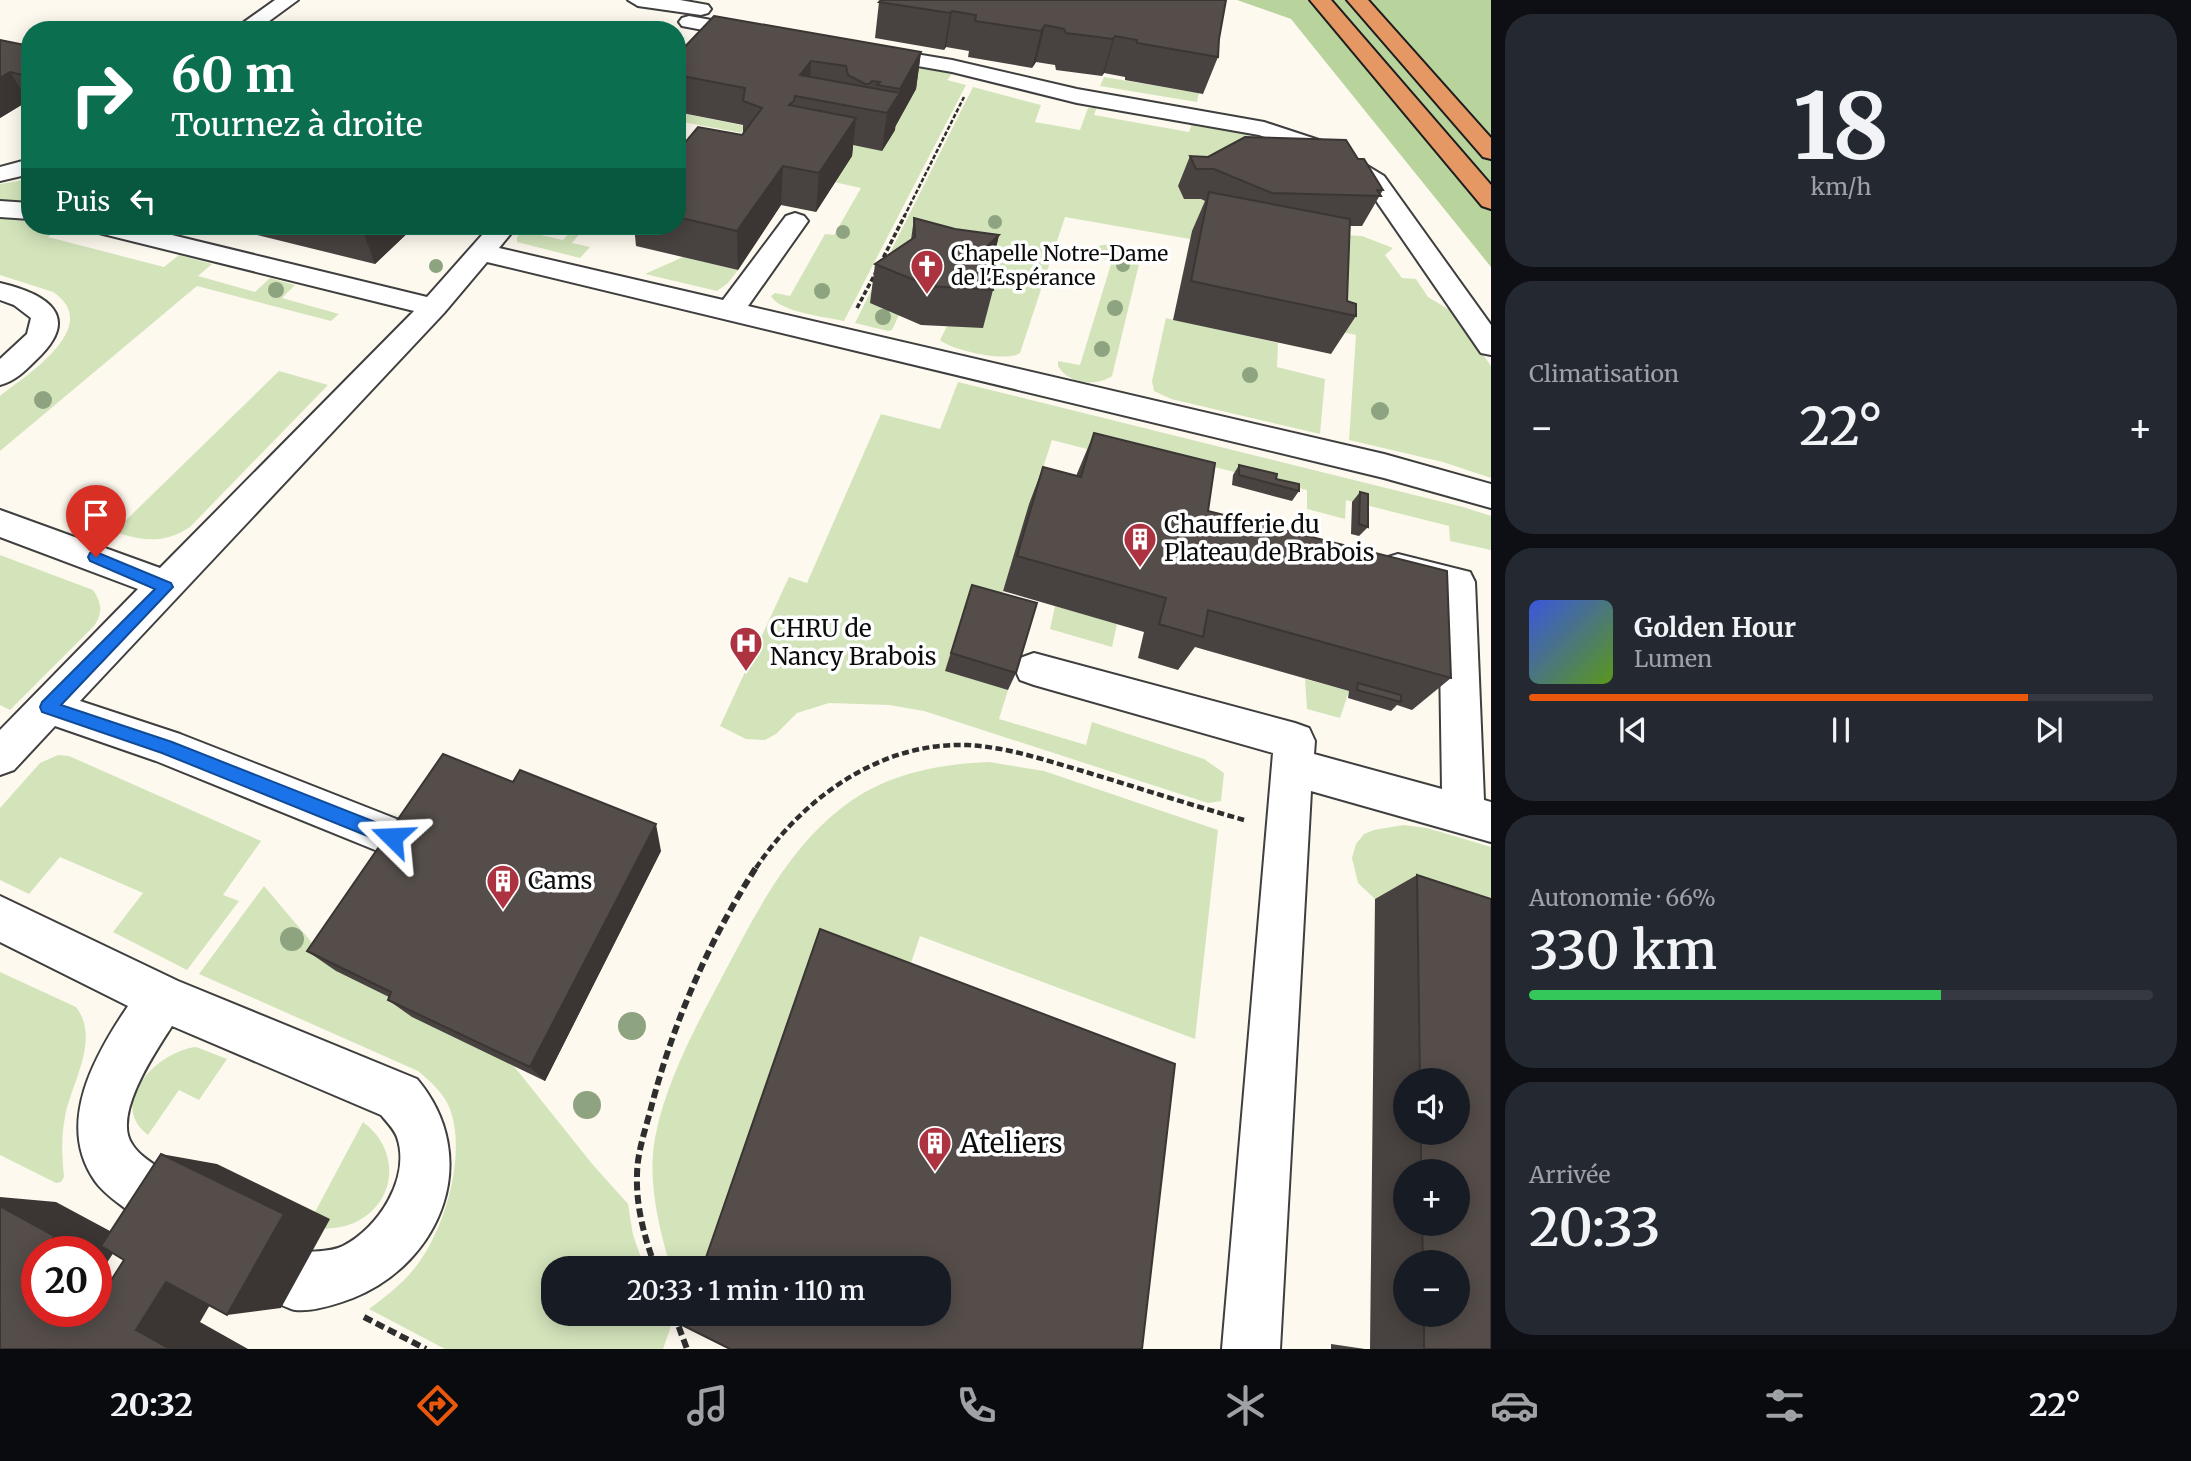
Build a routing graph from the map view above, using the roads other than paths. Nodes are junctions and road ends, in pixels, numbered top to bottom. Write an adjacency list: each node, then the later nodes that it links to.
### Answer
1 (288, 0): 6 (lane)
2 (638, 0): 5 (lane)
3 (1320, 0): 12 (highway)
4 (1357, 0): 9 (highway)
5 (694, 17): 7 (lane)
6 (256, 21)
7 (781, 38)
8 (848, 49): 22 (lane)
9 (1491, 152)
10 (21, 168): 11 (lane)
11 (0, 174)
12 (1491, 201)
13 (0, 209): 14 (lane)
14 (21, 210)
15 (795, 221): 21 (lane)
16 (141, 235): 20 (lane)
17 (496, 235): 18 (lane)
18 (481, 252): 20 (lane); 21 (lane)
19 (0, 290): 23 (lane)
20 (433, 307): 27 (lane)
21 (731, 310): 24 (lane)
22 (1491, 346)
23 (0, 375)
24 (1491, 496)
25 (0, 523): 27 (lane)
26 (1362, 559): 32 (lane)
27 (166, 587): 29 (lane)
28 (1034, 669): 31 (lane)
29 (48, 707): 30 (lane); 33 (lane)
30 (0, 757)
31 (1292, 767): 32 (lane); 38 (lane)
32 (1477, 818)
33 (417, 847)
34 (0, 918): 35 (lane)
35 (162, 998): 36 (lane); 37 (lane)
36 (184, 1219)
37 (295, 1282)
38 (1251, 1349)

